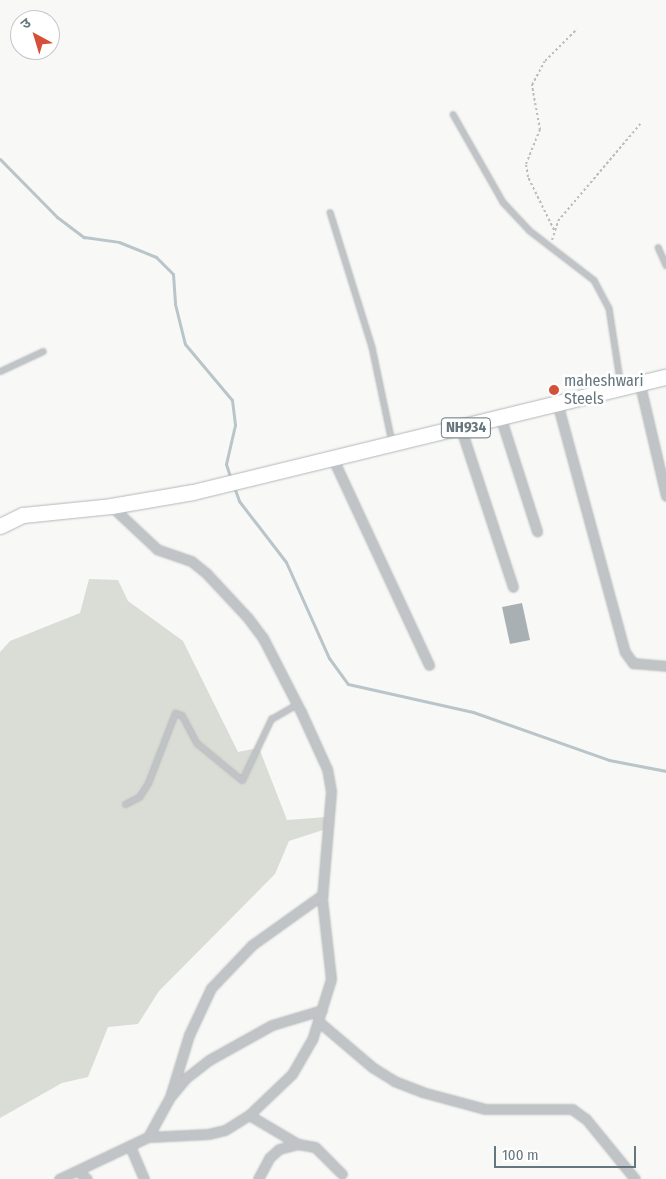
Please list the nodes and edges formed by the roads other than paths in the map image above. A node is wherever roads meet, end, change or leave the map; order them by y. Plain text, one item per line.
1 (453, 114) dead end
2 (330, 212) dead end
3 (658, 247) dead end
4 (666, 265) edge
5 (43, 351) dead end
6 (0, 371) edge
7 (666, 377) edge
8 (640, 385) junction
9 (621, 390) junction
10 (558, 406) junction
11 (501, 420) junction
12 (461, 429) junction
13 (393, 446) junction
14 (333, 459) junction
15 (666, 496) edge
16 (111, 506) junction
17 (0, 526) edge
18 (537, 531) dead end
19 (513, 587) dead end
20 (428, 666) dead end
21 (666, 666) edge
22 (297, 704) junction
23 (125, 804) dead end
24 (322, 895) junction
25 (322, 1010) junction
26 (318, 1021) junction
27 (170, 1097) junction
28 (249, 1115) junction
29 (148, 1137) junction
30 (298, 1144) junction
31 (130, 1146) junction
32 (78, 1171) junction
33 (342, 1174) dead end
34 (59, 1179) edge
35 (88, 1179) edge
36 (144, 1179) edge
37 (258, 1179) edge
38 (635, 1179) edge

1 - 9 lane
2 - 13 lane
3 - 4 lane
5 - 6 lane
7 - 8 highway, NH934
8 - 9 highway, NH934
8 - 15 street
9 - 10 highway, NH934
10 - 11 highway, NH934
10 - 21 street
11 - 12 highway, NH934
11 - 18 street
12 - 13 highway, NH934
12 - 19 street
13 - 14 highway, NH934
14 - 16 highway, NH934
14 - 20 street
16 - 17 highway, NH934
16 - 22 street
22 - 23 lane
22 - 24 street
24 - 25 street
24 - 27 street
25 - 26 street
25 - 27 street
26 - 28 street
26 - 38 street
27 - 29 street
28 - 29 street
28 - 30 street
29 - 31 street
30 - 33 street
30 - 37 street
31 - 32 street
31 - 36 street
32 - 34 street
32 - 35 street

